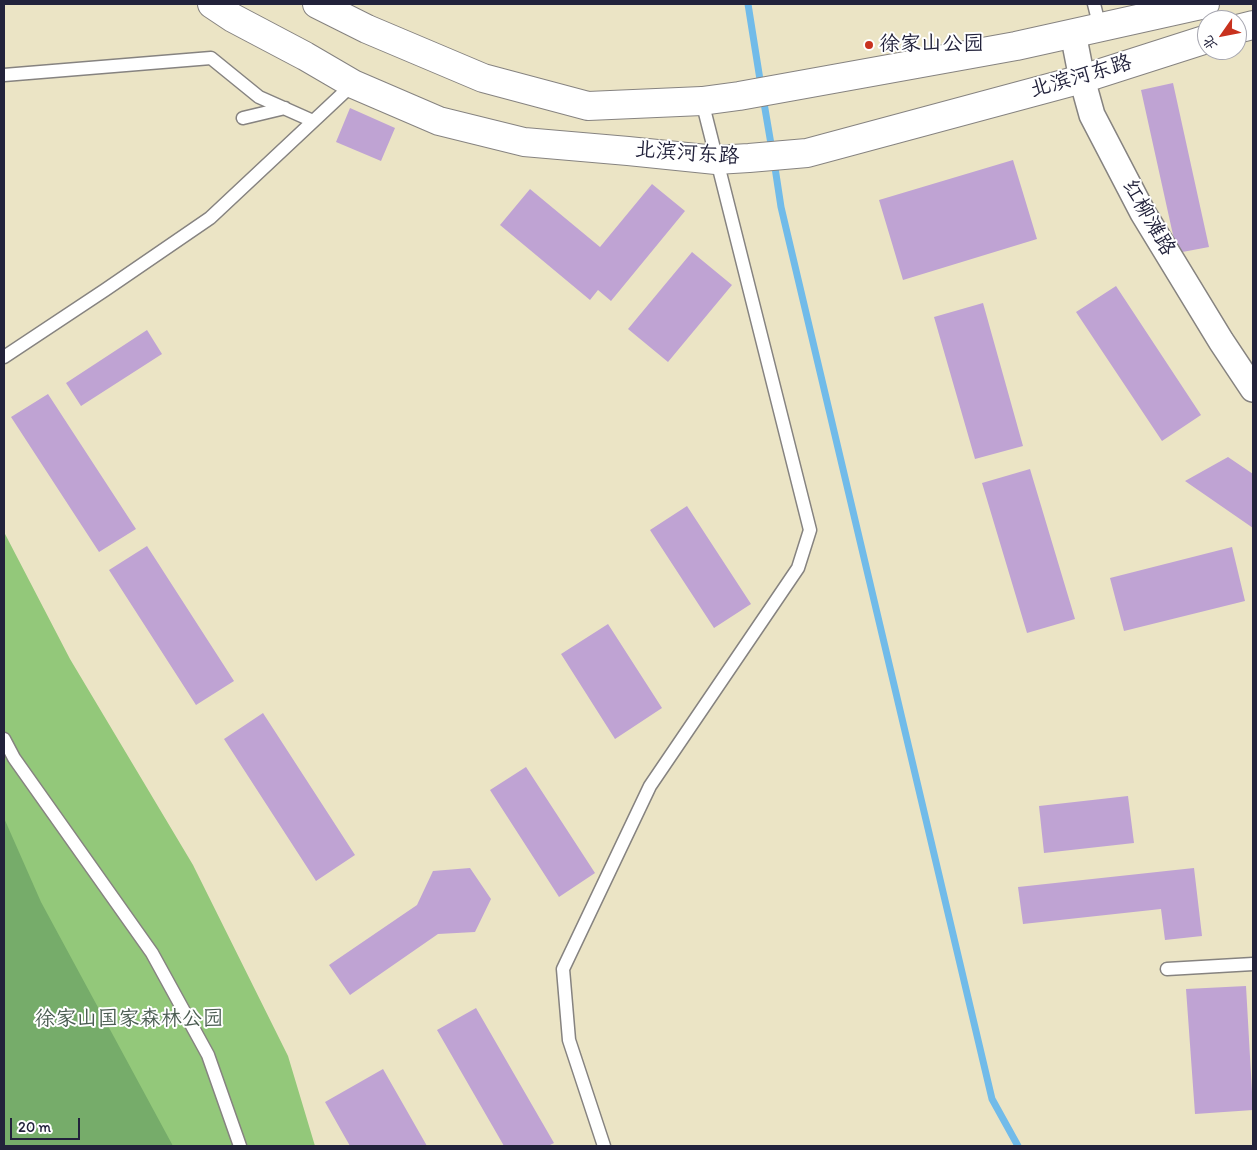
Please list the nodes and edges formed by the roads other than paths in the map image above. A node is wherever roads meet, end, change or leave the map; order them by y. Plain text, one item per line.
1 (212, 4) edge
2 (317, 4) edge
3 (1205, 4) edge
4 (1097, 16) edge
5 (1073, 34) junction
6 (1197, 41) edge
7 (4, 75) edge
8 (1082, 79) junction
9 (353, 84) junction
10 (702, 101) junction
11 (285, 108) junction
12 (244, 118) dead end
13 (313, 121) junction
14 (716, 160) junction
15 (4, 357) edge
16 (1253, 389) edge
17 (4, 739) edge
18 (1253, 964) edge
19 (1167, 969) dead end
20 (240, 1146) edge
21 (604, 1146) edge

1 - 9 main road, 北滨河东路
2 - 10 main road, 北滨河东路
3 - 4 main road, 北滨河东路
4 - 5 main road, 北滨河东路
5 - 8 street, 红柳滩路
5 - 10 main road, 北滨河东路
6 - 8 main road, 北滨河东路
7 - 11 lane
8 - 14 main road, 北滨河东路
8 - 16 street, 红柳滩路
9 - 13 lane
9 - 14 main road, 北滨河东路
10 - 14 lane
11 - 12 lane
11 - 13 lane
13 - 15 lane
14 - 21 lane
17 - 20 lane
18 - 19 lane

